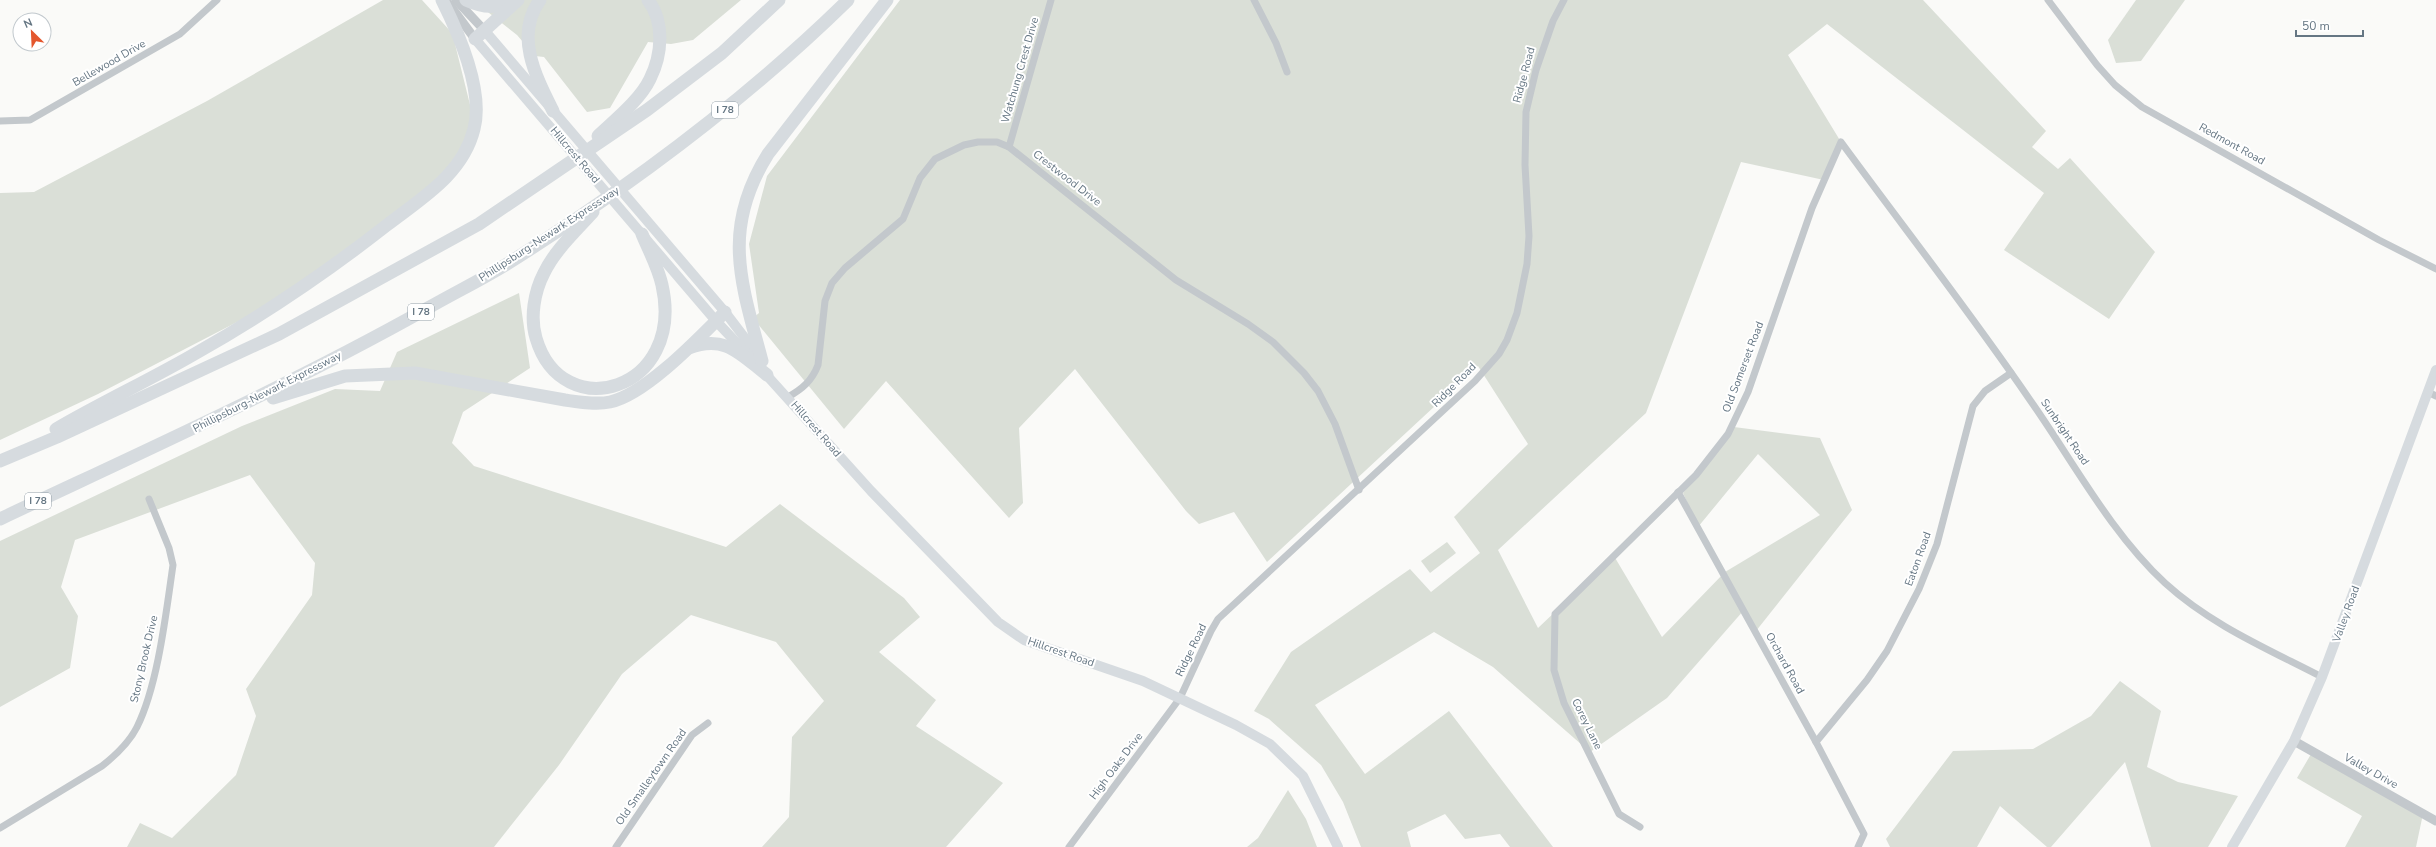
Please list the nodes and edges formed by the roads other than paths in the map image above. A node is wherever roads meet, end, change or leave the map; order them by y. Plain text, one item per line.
1 (217, 0) edge
2 (442, 0) edge
3 (446, 0) edge
4 (456, 0) edge
5 (466, 0) edge
6 (514, 0) edge
7 (518, 0) edge
8 (540, 0) edge
9 (648, 0) edge
10 (780, 0) edge
11 (848, 0) edge
12 (887, 0) edge
13 (1051, 0) edge
14 (1254, 0) edge
15 (1564, 0) edge
16 (2048, 0) edge
17 (480, 35) junction
18 (1286, 72) dead end
19 (553, 111) junction
20 (0, 121) edge
21 (1841, 142) joint
22 (1009, 146) junction
23 (564, 168) junction
24 (604, 199) junction
25 (642, 234) junction
26 (2436, 269) edge
27 (720, 317) junction
28 (686, 350) junction
29 (762, 361) junction
30 (2436, 370) edge
31 (2011, 373) junction
32 (767, 375) junction
33 (2432, 394) edge
34 (788, 397) junction
35 (232, 411) junction
36 (2, 460) edge
37 (1359, 490) junction
38 (1678, 492) junction
39 (149, 499) dead end
40 (0, 519) edge
41 (1555, 614) joint
42 (2322, 677) junction
43 (1180, 698) junction
44 (708, 723) dead end
45 (1816, 742) junction
46 (2294, 742) junction
47 (2436, 821) edge
48 (0, 828) edge
49 (1640, 828) dead end
50 (616, 847) edge
51 (1069, 847) edge
52 (1338, 847) edge
53 (1858, 847) edge
54 (2232, 847) edge

1 - 20 street, Bellewood Drive
2 - 36 highway
3 - 17 street, Hillcrest Road
4 - 17 street, Hillcrest Road
5 - 6 highway
7 - 17 highway
8 - 19 highway
9 - 23 highway
10 - 23 highway
11 - 24 highway, Phillipsburg-Newark Expressway / I 78
12 - 29 highway
13 - 22 street, Watchung Crest Drive
14 - 18 street
15 - 37 street, Ridge Road
16 - 26 street, Redmont Road
17 - 19 main road, Hillcrest Road
17 - 25 main road, Hillcrest Road
19 - 27 main road, Hillcrest Road
21 - 31 street, Sunbright Road
21 - 38 street, Old Somerset Road
22 - 34 street, Crestwood Drive
22 - 37 street, Crestwood Drive
23 - 36 highway
24 - 25 highway
24 - 35 highway, Phillipsburg-Newark Expressway / I 78
25 - 27 main road, Hillcrest Road
27 - 28 highway
27 - 29 main road, Hillcrest Road
27 - 32 main road, Hillcrest Road
28 - 32 highway
28 - 35 highway
29 - 34 main road, Hillcrest Road
30 - 33 main road, Valley Road
31 - 42 street, Sunbright Road
31 - 45 street, Eaton Road
32 - 34 main road, Hillcrest Road
33 - 42 main road, Valley Road
34 - 43 main road, Hillcrest Road
35 - 40 highway, Phillipsburg-Newark Expressway / I 78
37 - 43 street, Ridge Road
38 - 41 street, Old Somerset Road
38 - 45 street, Orchard Road
39 - 48 street, Stony Brook Drive
41 - 49 street, Corey Lane
42 - 46 main road, Valley Road
43 - 51 street, High Oaks Drive
43 - 52 main road, Hillcrest Road
44 - 50 street, Old Smalleytown Road
45 - 53 street, Orchard Road
46 - 47 street, Valley Drive
46 - 54 main road, Valley Road

